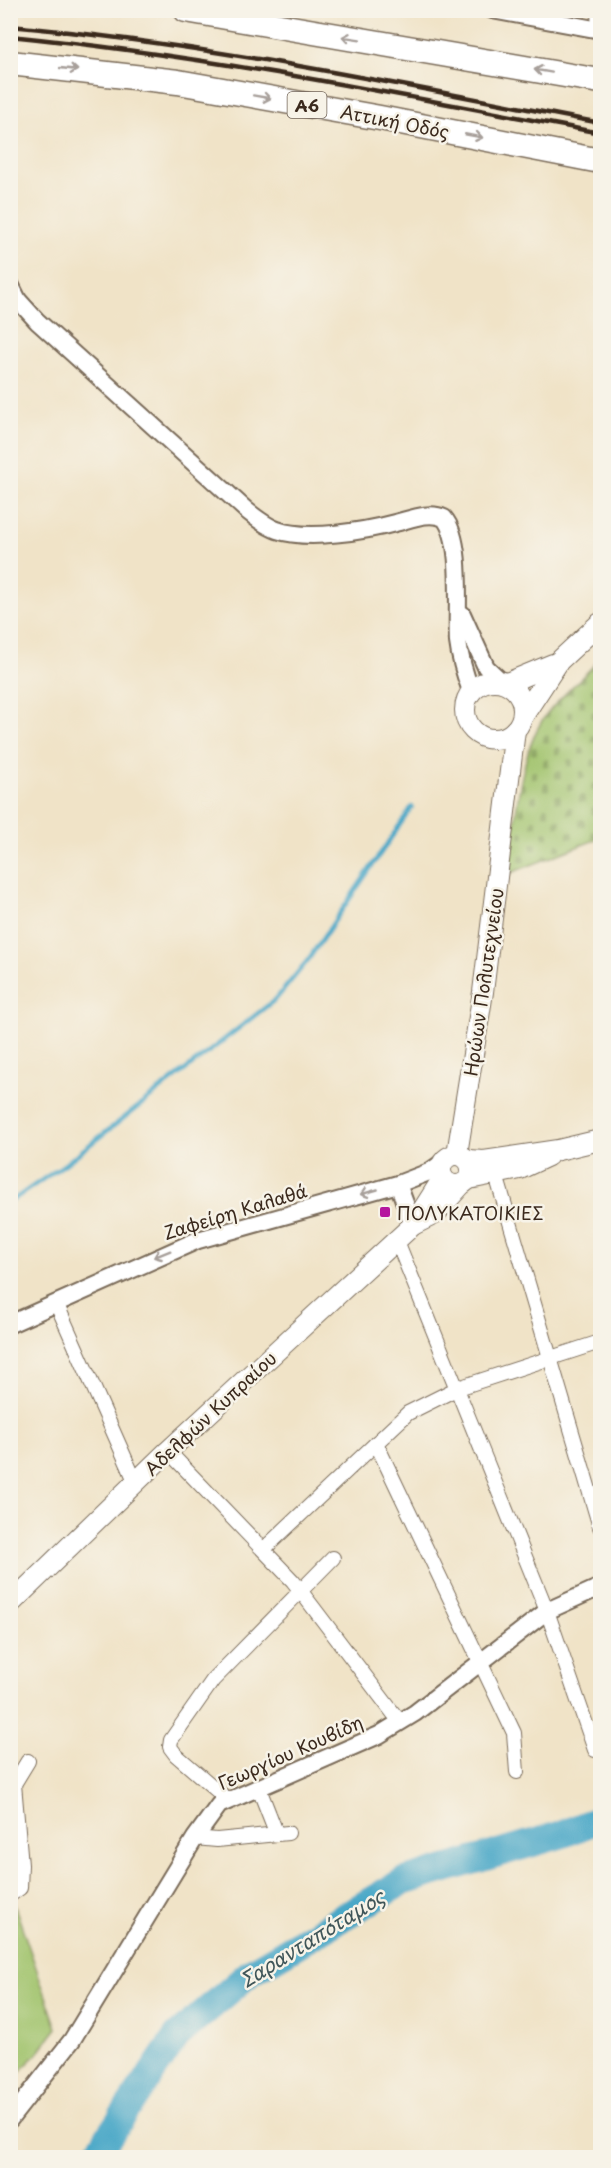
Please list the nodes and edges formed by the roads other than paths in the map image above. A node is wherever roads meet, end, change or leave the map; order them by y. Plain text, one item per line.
1 (186, 10) edge
2 (492, 10) edge
3 (598, 10) edge
4 (600, 30) edge
5 (10, 63) edge
6 (600, 81) edge
7 (600, 161) edge
8 (10, 284) edge
9 (458, 605) junction
10 (600, 623) edge
11 (559, 662) junction
12 (504, 682) junction
13 (471, 691) junction
14 (519, 723) junction
15 (486, 739) junction
16 (506, 808) junction
17 (600, 1140) edge
18 (558, 1150) junction
19 (457, 1170) junction
20 (496, 1175) junction
21 (398, 1184) junction
22 (413, 1225) junction
23 (397, 1241) junction
24 (57, 1305) junction
25 (10, 1324) edge
26 (600, 1342) edge
27 (548, 1359) junction
28 (458, 1388) junction
29 (376, 1443) junction
30 (168, 1451) junction
31 (136, 1483) junction
32 (600, 1527) edge
33 (264, 1550) junction
34 (333, 1558) dead end
35 (600, 1587) edge
36 (301, 1592) junction
37 (10, 1604) edge
38 (547, 1611) junction
39 (481, 1660) junction
40 (400, 1722) junction
41 (595, 1750) dead end
42 (28, 1761) dead end
43 (517, 1772) dead end
44 (258, 1786) junction
45 (228, 1800) junction
46 (195, 1838) junction
47 (10, 1895) edge
48 (10, 2119) edge

6 -> 1 highway
2 - 4 street
3 - 4 street
5 -> 7 highway, Αττική Οδός / Α6
8 - 9 street
9 - 12 street
9 - 13 street
10 - 11 main road, Ηρώων Πολυτεχνείου
11 - 12 main road, Ηρώων Πολυτεχνείου
11 - 14 main road, Ηρώων Πολυτεχνείου
12 - 13 main road
12 - 14 main road
13 - 15 main road
14 - 15 main road
14 - 16 main road, Ηρώων Πολυτεχνείου
15 - 16 main road, Ηρώων Πολυτεχνείου
16 - 19 main road, Ηρώων Πολυτεχνείου
17 - 18 main road
18 - 19 main road
18 - 20 main road
19 - 20 main road
19 - 21 street, Ζαφείρη Καλαθά
19 - 22 main road, Αδελφών Κυπραίου
20 - 27 street
21 - 22 street
21 -> 24 street, Ζαφείρη Καλαθά
22 - 23 main road, Αδελφών Κυπραίου
23 - 28 street
23 - 30 main road, Αδελφών Κυπραίου
24 - 25 street, Ζαφείρη Καλαθά
24 - 31 street
26 - 27 street
27 - 28 street
27 - 32 street
28 - 29 street
28 - 38 street
29 - 33 street
29 - 39 street
30 - 31 main road, Αδελφών Κυπραίου
30 - 33 street
31 - 37 main road, Αδελφών Κυπραίου
33 - 36 street
34 - 36 street
35 - 38 street, Γεωργίου Κουβίδη
36 - 40 street
36 - 45 street
38 - 39 street, Γεωργίου Κουβίδη
38 - 41 street
39 - 40 street, Γεωργίου Κουβίδη
39 - 43 street
40 - 44 street, Γεωργίου Κουβίδη
42 - 47 street
44 - 45 street, Γεωργίου Κουβίδη
44 - 46 street
45 - 46 street, Γεωργίου Κουβίδη
46 - 48 street, Γεωργίου Κουβίδη

